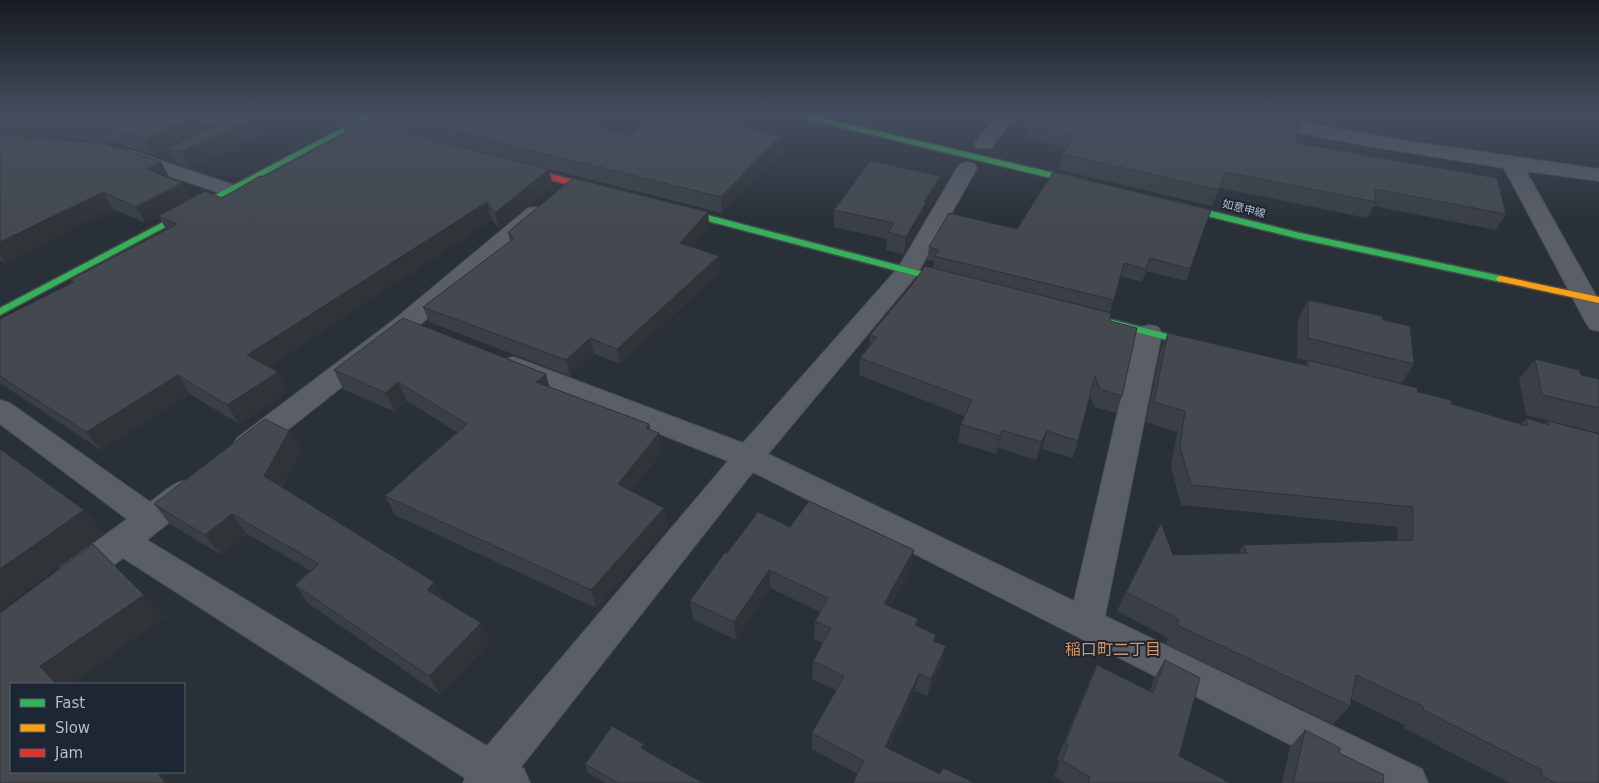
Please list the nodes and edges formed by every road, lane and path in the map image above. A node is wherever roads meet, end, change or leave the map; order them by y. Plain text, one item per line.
1 (115, 151) edge
2 (304, 151) edge
3 (950, 151) edge
4 (1433, 151) edge
5 (180, 152) edge
6 (1511, 163) junction
7 (154, 165) junction
8 (504, 165) edge
9 (967, 168) dead end
10 (1599, 175) edge
11 (572, 183) junction
12 (1102, 187) edge
13 (230, 190) junction
14 (620, 195) edge
15 (1158, 201) edge
16 (658, 205) edge
17 (908, 271) junction
18 (965, 286) edge
19 (1592, 299) edge
20 (0, 312) edge
21 (1091, 318) edge
22 (1599, 323) edge
23 (1149, 333) junction
24 (1216, 350) edge
25 (488, 356) edge
26 (0, 410) edge
27 (748, 457) junction
28 (152, 519) junction
29 (122, 541) junction
30 (54, 592) edge
31 (1086, 624) junction
32 (495, 779) edge
33 (1408, 783) edge

1 - 7 street
2 - 13 street
3 - 12 street
4 - 6 street
5 - 7 street
6 - 10 street
6 - 19 street
7 - 13 street
8 - 11 street
9 - 17 street
11 - 14 street
11 - 28 street
13 - 20 street
15 - 19 street, 如意申線
16 - 17 street
17 - 18 street
17 - 27 street
19 - 22 street
21 - 23 street
23 - 24 street
23 - 31 street
25 - 27 street
26 - 28 street
27 - 31 street
27 - 32 street
28 - 29 street
29 - 30 street
29 - 32 street
31 - 33 street

